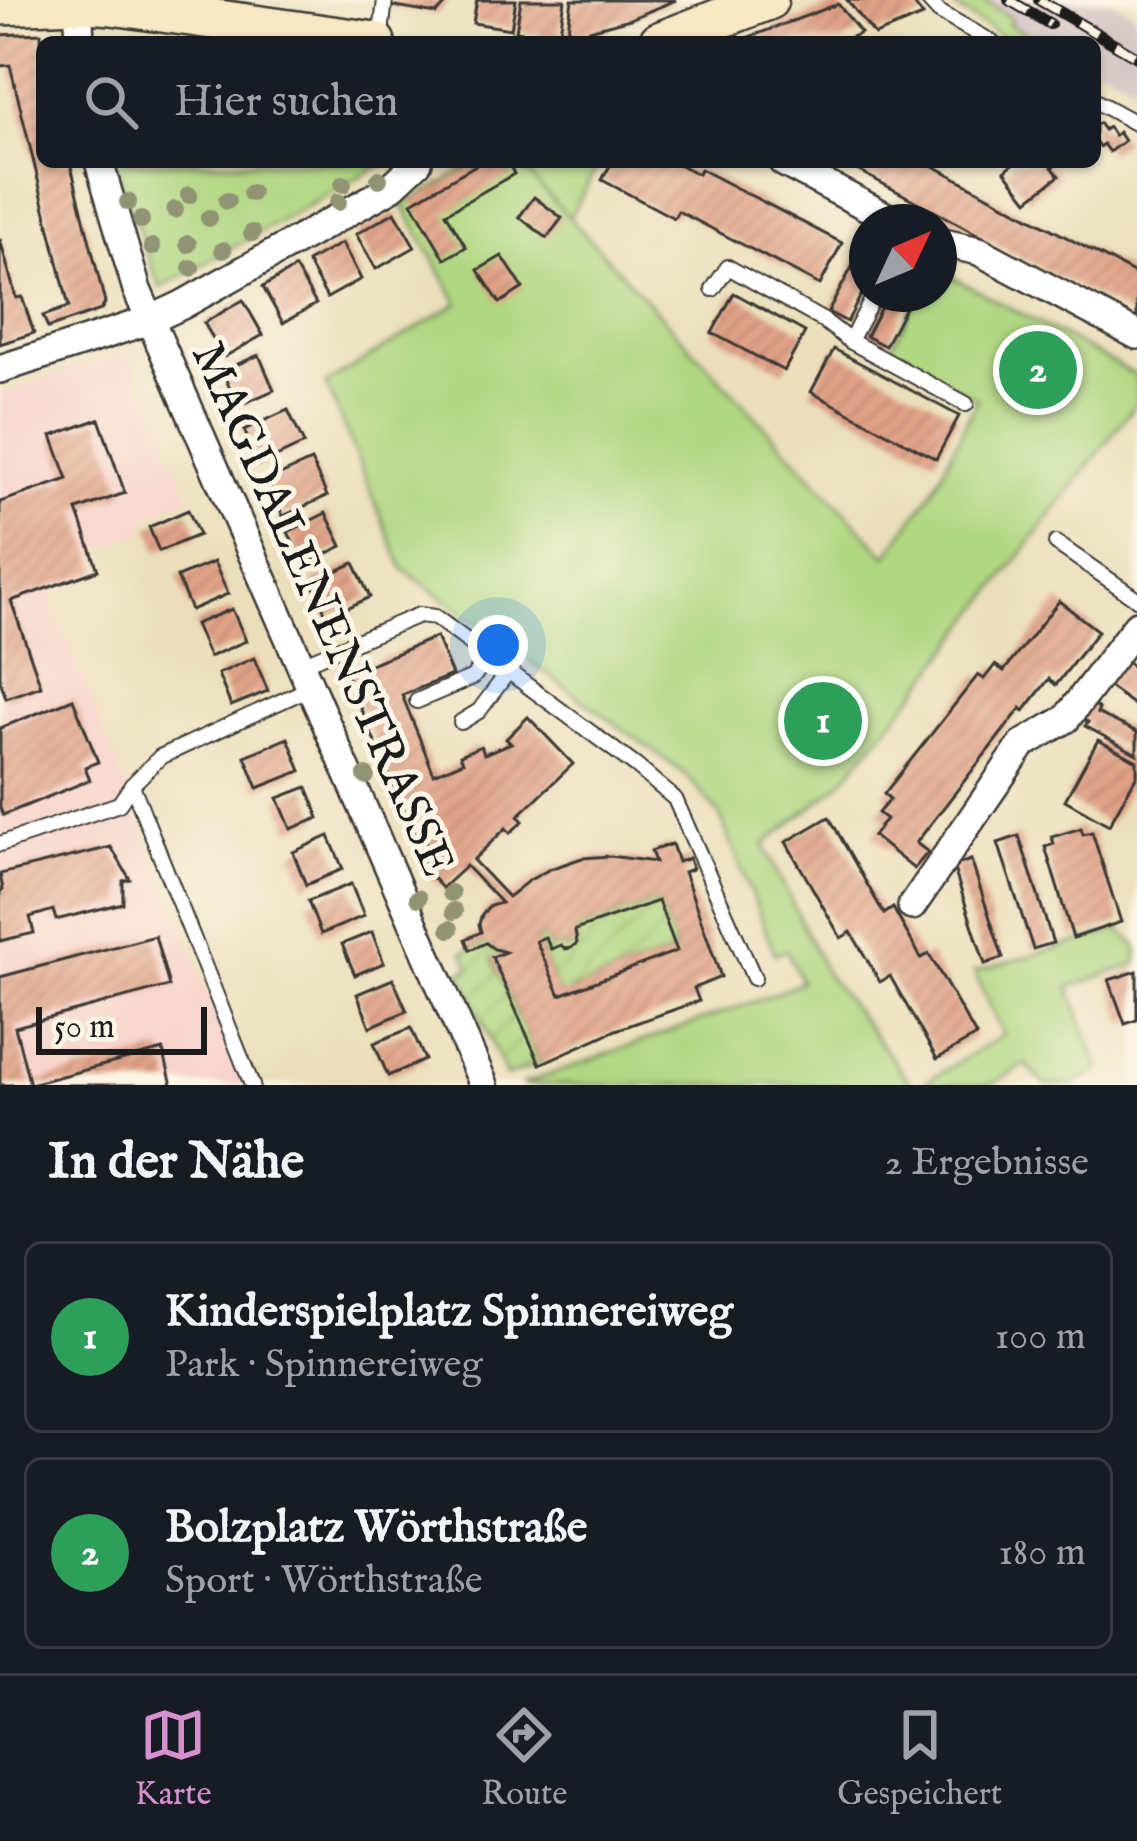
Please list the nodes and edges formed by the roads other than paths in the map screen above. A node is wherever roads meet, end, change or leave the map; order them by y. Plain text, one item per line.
1 (385, 0) edge
2 (768, 0) edge
3 (928, 0) edge
4 (78, 1) edge
5 (0, 5) edge
6 (224, 10) edge
7 (80, 36) edge
8 (348, 36) edge
9 (378, 36) edge
10 (675, 36) edge
11 (981, 36) edge
12 (1101, 104) edge
13 (1137, 124) edge
14 (101, 168) edge
15 (411, 168) edge
16 (794, 168) edge
17 (862, 204) edge
18 (957, 246) edge
19 (713, 289) dead end
20 (865, 312) edge
21 (150, 320) junction
22 (1137, 335) edge
23 (850, 341) junction
24 (0, 369) edge
25 (965, 404) dead end
26 (1056, 543) dead end
27 (1137, 599) edge
28 (1137, 625) edge
29 (488, 657) junction
30 (508, 671) junction
31 (307, 675) junction
32 (417, 701) dead end
33 (461, 722) dead end
34 (132, 785) junction
35 (0, 844) edge
36 (912, 906) dead end
37 (754, 977) dead end
38 (252, 1085) edge
39 (484, 1085) edge

1 - 9 lane
2 - 10 street
3 - 11 lane
4 - 5 street
4 - 6 street
4 - 7 street
6 - 8 street
12 - 13 lane
14 - 21 street, MAGDALENENSTRASSE
15 - 21 street
16 - 17 street
18 - 22 street
19 - 23 lane
20 - 23 lane
21 - 24 street
21 - 31 street, MAGDALENENSTRASSE
23 - 25 lane
26 - 27 lane
28 - 36 street
29 - 30 lane
29 - 31 lane
29 - 32 lane
30 - 33 lane
30 - 37 lane
31 - 34 lane
31 - 39 street, MAGDALENENSTRASSE
34 - 35 lane
34 - 38 lane

